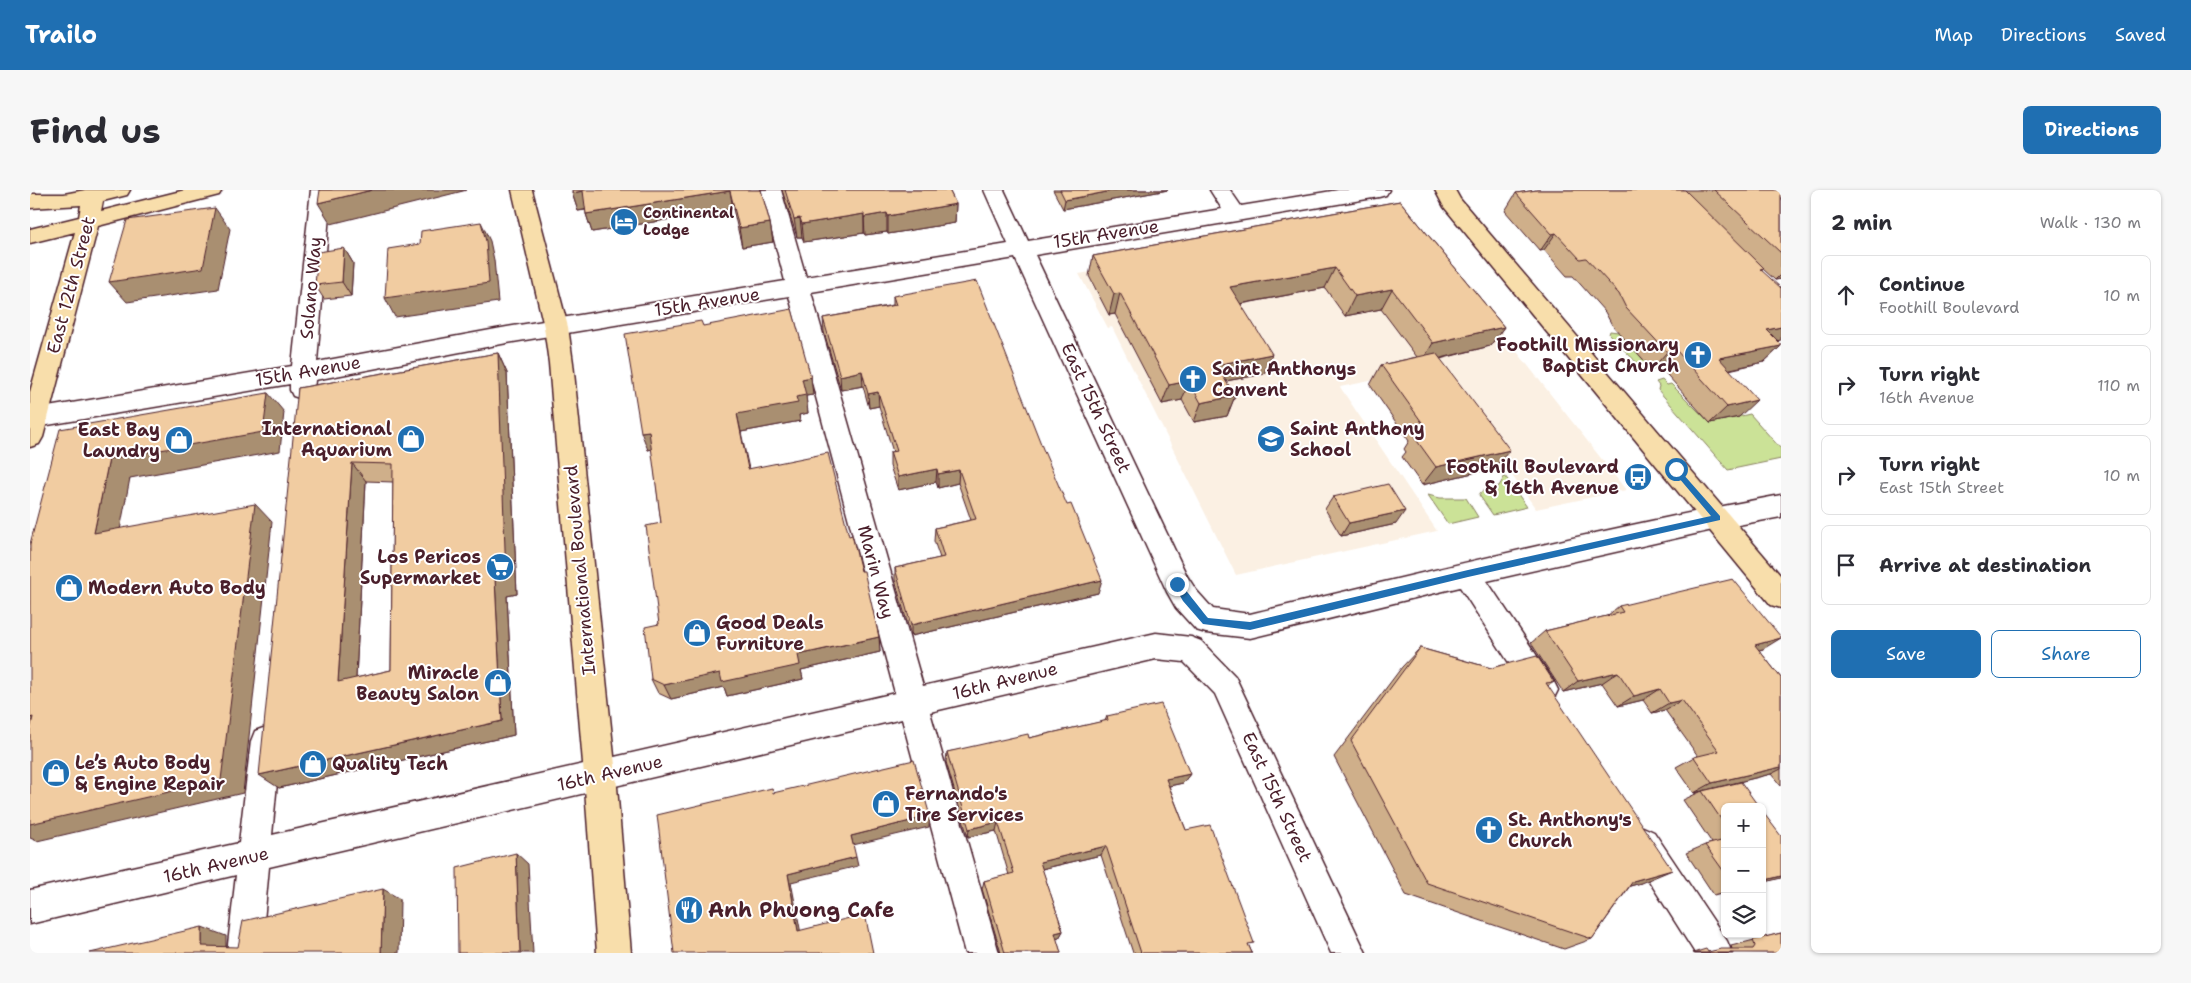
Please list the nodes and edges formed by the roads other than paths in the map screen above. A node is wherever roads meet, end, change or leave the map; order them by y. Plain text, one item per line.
1 (120, 190) edge
2 (212, 190) edge
3 (320, 190) edge
4 (522, 190) edge
5 (771, 190) edge
6 (994, 190) edge
7 (1220, 190) edge
8 (1379, 190) edge
9 (1445, 190) edge
10 (94, 193) edge
11 (30, 202) edge
12 (1235, 214) junction
13 (88, 222) junction
14 (30, 236) edge
15 (1020, 248) junction
16 (797, 287) junction
17 (556, 327) junction
18 (303, 373) junction
19 (299, 419) edge
20 (33, 428) edge
21 (1781, 506) edge
22 (1717, 518) junction
23 (1468, 574) junction
24 (1781, 596) edge
25 (1191, 650) joint
26 (912, 704) junction
27 (1557, 711) edge
28 (268, 721) edge
29 (600, 775) junction
30 (1628, 819) edge
31 (254, 857) junction
32 (30, 907) edge
33 (244, 953) edge
34 (614, 953) edge
35 (982, 953) edge
36 (1349, 953) edge
37 (1715, 953) edge

1 - 10 main road
2 - 13 main road
3 - 18 street, Solano Way
4 - 17 main road, International Boulevard
5 - 16 street, Marin Way
6 - 15 street, East 15th Street
7 - 12 street
8 - 12 street, 15th Avenue
9 - 22 main road
10 - 11 main road
10 - 13 main road, East 12th Street
12 - 15 street, 15th Avenue
13 - 14 main road
13 - 20 main road, East 12th Street
15 - 16 street, 15th Avenue
15 - 23 street, East 15th Street
16 - 17 street, 15th Avenue
16 - 26 street, Marin Way
17 - 18 street, 15th Avenue
17 - 29 main road, International Boulevard
18 - 19 street, Solano Way
18 - 20 street, 15th Avenue
21 - 22 street
22 - 23 street
22 - 24 main road
23 - 27 street
25 - 26 street, 16th Avenue
25 - 36 street, East 15th Street
26 - 29 street, 16th Avenue
26 - 35 street, Marin Way
28 - 31 street
29 - 31 street, 16th Avenue
29 - 34 main road, International Boulevard
30 - 37 street
31 - 32 street, 16th Avenue
31 - 33 street

